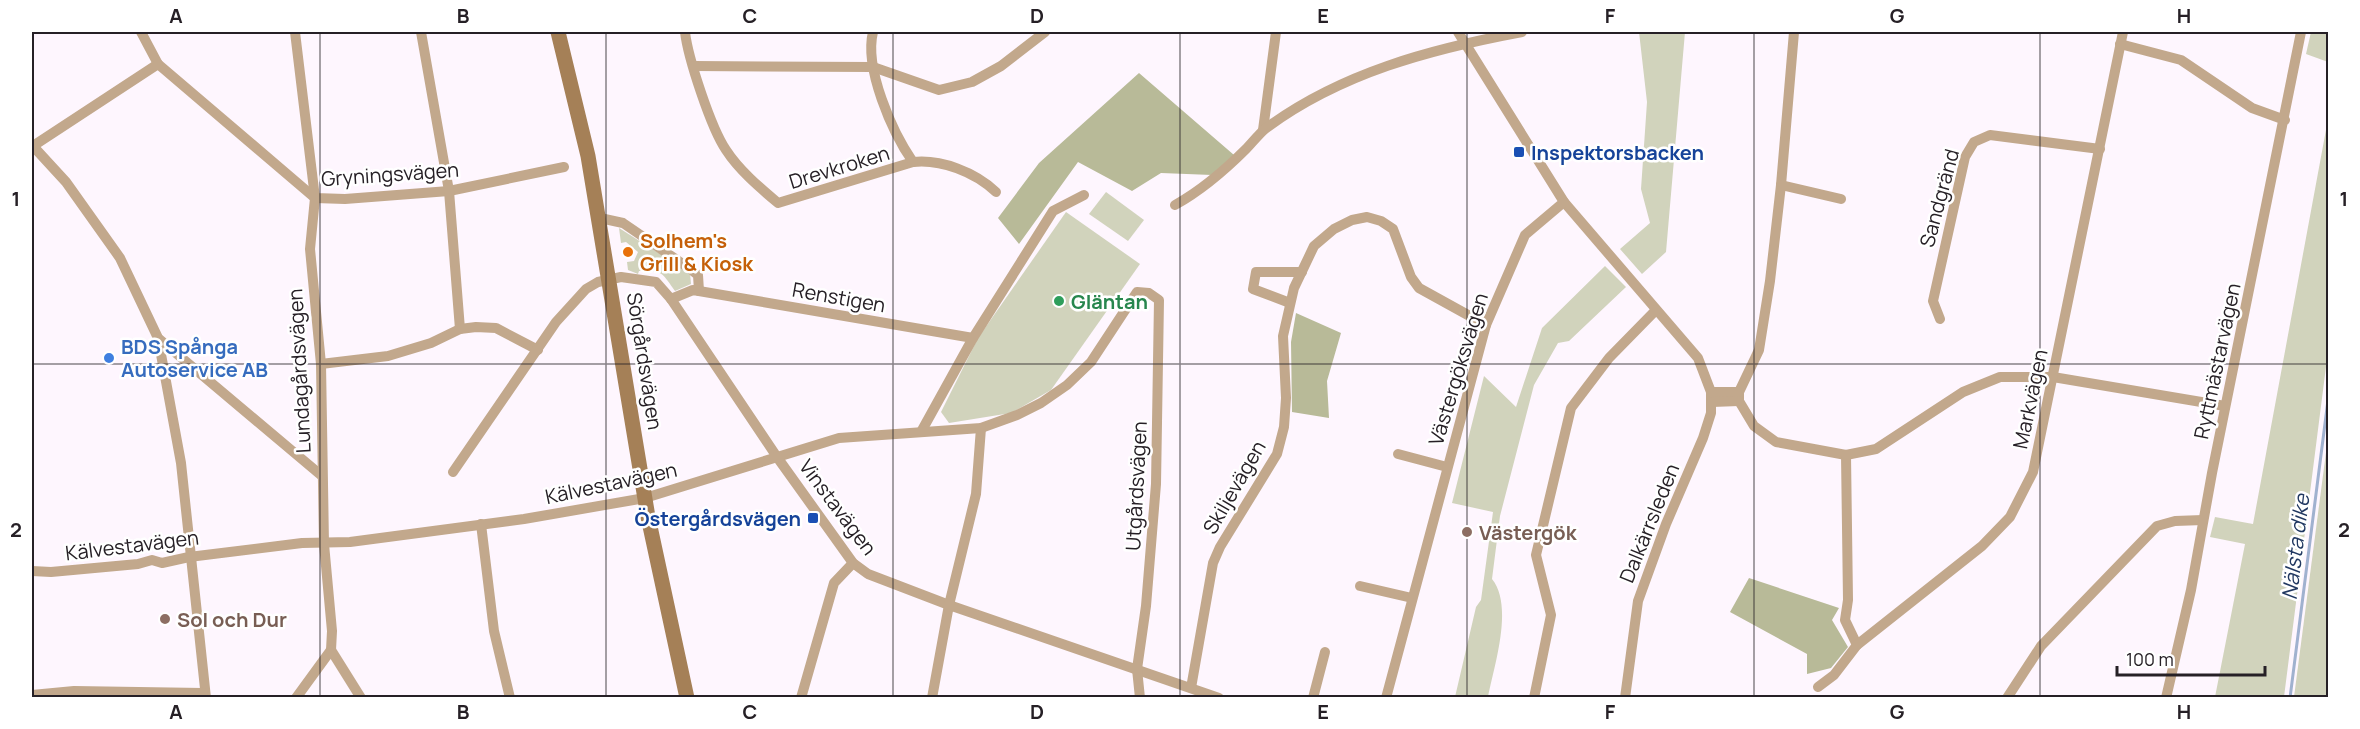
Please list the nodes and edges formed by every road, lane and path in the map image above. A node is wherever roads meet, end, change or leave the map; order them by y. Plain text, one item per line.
1 (141, 32) edge
2 (295, 32) edge
3 (421, 32) edge
4 (558, 32) edge
5 (684, 32) edge
6 (873, 32) edge
7 (1045, 32) edge
8 (1276, 32) edge
9 (1458, 32) edge
10 (1522, 32) edge
11 (1794, 32) edge
12 (2122, 32) edge
13 (2301, 32) edge
14 (1465, 44) junction
15 (2120, 44) junction
16 (158, 64) junction
17 (694, 66) junction
18 (873, 67) junction
19 (2285, 120) junction
20 (1263, 130) junction
21 (32, 146) edge
22 (2100, 149) junction
23 (913, 162) junction
24 (564, 167) dead end
25 (1781, 185) junction
26 (449, 191) junction
27 (996, 192) dead end
28 (1084, 195) dead end
29 (315, 198) junction
30 (1841, 199) dead end
31 (1564, 202) junction
32 (1175, 206) dead end
33 (600, 218) junction
34 (1302, 272) junction
35 (610, 278) junction
36 (699, 291) junction
37 (1137, 292) joint
38 (671, 298) junction
39 (1290, 303) junction
40 (1656, 310) junction
41 (1940, 319) dead end
42 (1486, 326) junction
43 (460, 329) junction
44 (158, 338) junction
45 (973, 338) junction
46 (538, 350) junction
47 (321, 364) junction
48 (2053, 378) junction
49 (1739, 396) junction
50 (1712, 397) junction
51 (2225, 406) junction
52 (981, 428) junction
53 (921, 432) junction
54 (1398, 454) dead end
55 (1846, 455) junction
56 (777, 457) junction
57 (1447, 467) junction
58 (453, 472) dead end
59 (322, 476) junction
60 (645, 498) junction
61 (2203, 520) junction
62 (481, 524) junction
63 (324, 544) junction
64 (189, 557) junction
65 (853, 563) junction
66 (32, 571) edge
67 (1360, 586) dead end
68 (1412, 597) junction
69 (949, 605) junction
70 (1857, 645) junction
71 (331, 650) junction
72 (1325, 652) dead end
73 (1137, 669) junction
74 (1818, 687) dead end
75 (1191, 688) junction
76 (32, 695) edge
77 (205, 695) edge
78 (296, 698) edge
79 (361, 698) edge
80 (510, 698) edge
81 (687, 698) edge
82 (801, 698) edge
83 (932, 698) edge
84 (1140, 698) edge
85 (1219, 698) edge
86 (1313, 698) edge
87 (1386, 698) edge
88 (1534, 698) edge
89 (1624, 698) edge
90 (2007, 698) edge
91 (2166, 698) edge

1 - 16 street, Gryningsvägen
2 - 29 street, Lundagårdsvägen
3 - 26 street
4 - 33 street, Sörgårdsvägen
5 - 17 street, Drevkroken
6 - 18 street
7 - 18 street
8 - 20 street
9 - 14 street
10 - 14 street
11 - 25 street
12 - 15 street, Markvägen
13 - 19 street, Ryttmästarvägen
14 - 20 street
14 - 31 street
15 - 19 street
15 - 22 street, Markvägen
16 - 21 street
16 - 29 street, Gryningsvägen
17 - 18 street
17 - 23 street, Drevkroken
18 - 23 street
19 - 51 street, Ryttmästarvägen
20 - 32 street
21 - 44 street
22 - 41 street, Sandgränd
22 - 48 street, Markvägen
23 - 27 street, Drevkroken
24 - 26 street, Gryningsvägen
25 - 30 street
25 - 49 street
26 - 29 street, Gryningsvägen
26 - 43 street
28 - 45 street
29 - 47 street, Lundagårdsvägen
31 - 40 street
31 - 42 street, Västergöksvägen
33 - 35 street, Sörgårdsvägen
33 - 36 street
34 - 39 street, Skiljevägen
34 - 39 street
34 - 42 street, Skiljevägen
35 - 38 street, Vinstavägen
35 - 46 street
35 - 60 street, Sörgårdsvägen
36 - 38 street, Renstigen
36 - 45 street, Renstigen
37 - 52 street, Kälvestavägen
37 - 73 street, Utgårdsvägen
38 - 56 street, Vinstavägen
39 - 75 street, Skiljevägen
40 - 50 street
40 - 88 street
42 - 57 street, Västergöksvägen
43 - 46 street
43 - 47 street
44 - 59 street
44 - 64 street
45 - 53 street
46 - 58 street
47 - 59 street, Lundagårdsvägen
48 - 51 street
48 - 55 street
48 - 70 street, Markvägen
49 - 50 street
49 - 55 street
50 - 89 street, Dalkärrsleden
51 - 61 street, Ryttmästarvägen
52 - 53 street, Kälvestavägen
52 - 69 street
53 - 56 street, Kälvestavägen
54 - 57 street, Västergöksvägen
55 - 70 street
56 - 60 street, Kälvestavägen
56 - 65 street, Vinstavägen
57 - 68 street, Västergöksvägen
59 - 63 street, Lundagårdsvägen
60 - 62 street, Kälvestavägen
60 - 81 street, Sörgårdsvägen
61 - 90 street
61 - 91 street, Ryttmästarvägen
62 - 63 street, Kälvestavägen
62 - 80 street
63 - 64 street, Kälvestavägen
63 - 71 street, Lundagårdsvägen
64 - 66 street, Kälvestavägen
64 - 77 street
65 - 69 street, Vinstavägen
65 - 82 street
67 - 68 street
68 - 87 street, Västergöksvägen
69 - 73 street, Vinstavägen
69 - 83 street
70 - 74 street, Markvägen
71 - 78 street
71 - 79 street
72 - 86 street
73 - 75 street, Vinstavägen
73 - 84 street, Utgårdsvägen
75 - 85 street, Vinstavägen
76 - 77 street

